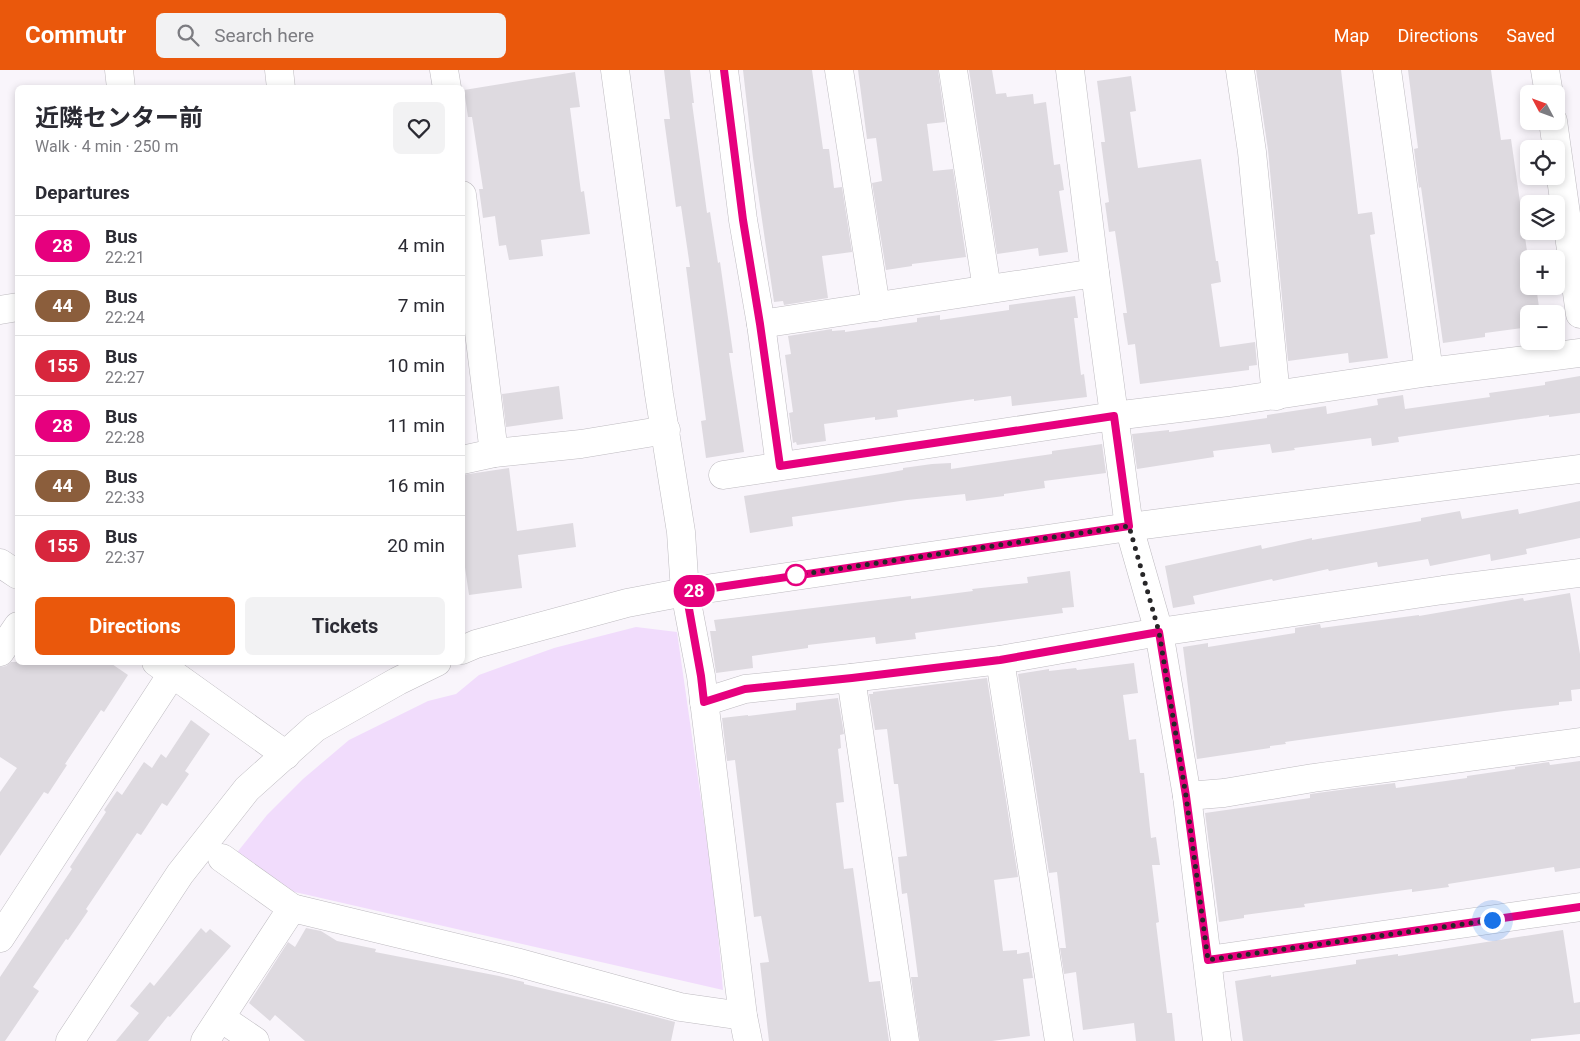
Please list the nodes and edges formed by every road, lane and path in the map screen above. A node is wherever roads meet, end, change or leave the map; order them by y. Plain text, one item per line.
1 (119, 70) edge
2 (279, 70) edge
3 (444, 70) edge
4 (614, 70) edge
5 (724, 70) edge
6 (839, 70) edge
7 (953, 70) edge
8 (1070, 70) edge
9 (1240, 70) edge
10 (1388, 70) edge
11 (1546, 70) edge
12 (121, 85) edge
13 (281, 85) edge
14 (446, 85) edge
15 (1548, 85) edge
16 (1554, 130) edge
17 (465, 219) edge
18 (1094, 273) junction
19 (988, 289) junction
20 (876, 306) junction
21 (15, 308) edge
22 (0, 310) edge
23 (1580, 314) edge
24 (760, 324) junction
25 (1580, 353) edge
26 (1428, 372) junction
27 (1276, 396) junction
28 (1114, 416) junction
29 (666, 430) junction
30 (494, 453) junction
31 (465, 459) edge
32 (780, 466) junction
33 (1580, 469) edge
34 (723, 475) dead end
35 (1129, 526) junction
36 (0, 563) edge
37 (15, 573) edge
38 (1580, 573) edge
39 (686, 592) junction
40 (15, 630) edge
41 (1159, 632) junction
42 (465, 649) edge
43 (0, 652) edge
44 (1000, 660) junction
45 (431, 665) edge
46 (164, 668) edge
47 (852, 678) junction
48 (704, 702) junction
49 (1580, 742) edge
50 (286, 755) junction
51 (1186, 796) junction
52 (222, 858) dead end
53 (1580, 907) edge
54 (292, 908) junction
55 (0, 938) edge
56 (1208, 960) junction
57 (221, 1018) junction
58 (745, 1029) edge
59 (70, 1041) edge
60 (205, 1041) edge
61 (255, 1041) edge
62 (905, 1041) edge
63 (1059, 1041) edge
64 (1217, 1041) edge

1 - 12 street
2 - 13 street
3 - 14 street
4 - 29 street
5 - 24 street
6 - 20 street
7 - 19 street
8 - 18 street
9 - 27 street
10 - 26 street
11 - 15 street
16 - 23 street
17 - 30 street
18 - 19 street
18 - 28 street
19 - 20 street
20 - 24 street
21 - 22 street
24 - 32 street
25 - 26 street
26 - 27 street
27 - 28 street
28 - 32 street
28 - 35 street
29 - 30 street
29 - 39 street
30 - 31 street
32 - 34 street
33 - 35 street
35 - 39 street
35 - 41 street
36 - 37 street
38 - 41 street
39 - 42 street
39 - 48 street
40 - 43 street
41 - 44 street
41 - 51 street
44 - 47 street
44 - 63 street
45 - 50 street
46 - 50 street
46 - 55 street
47 - 48 street
47 - 62 street
48 - 58 street
49 - 51 street
50 - 59 street
51 - 56 street
52 - 54 street
53 - 56 street
54 - 57 street
54 - 58 street
56 - 64 street
57 - 60 street
57 - 61 street

